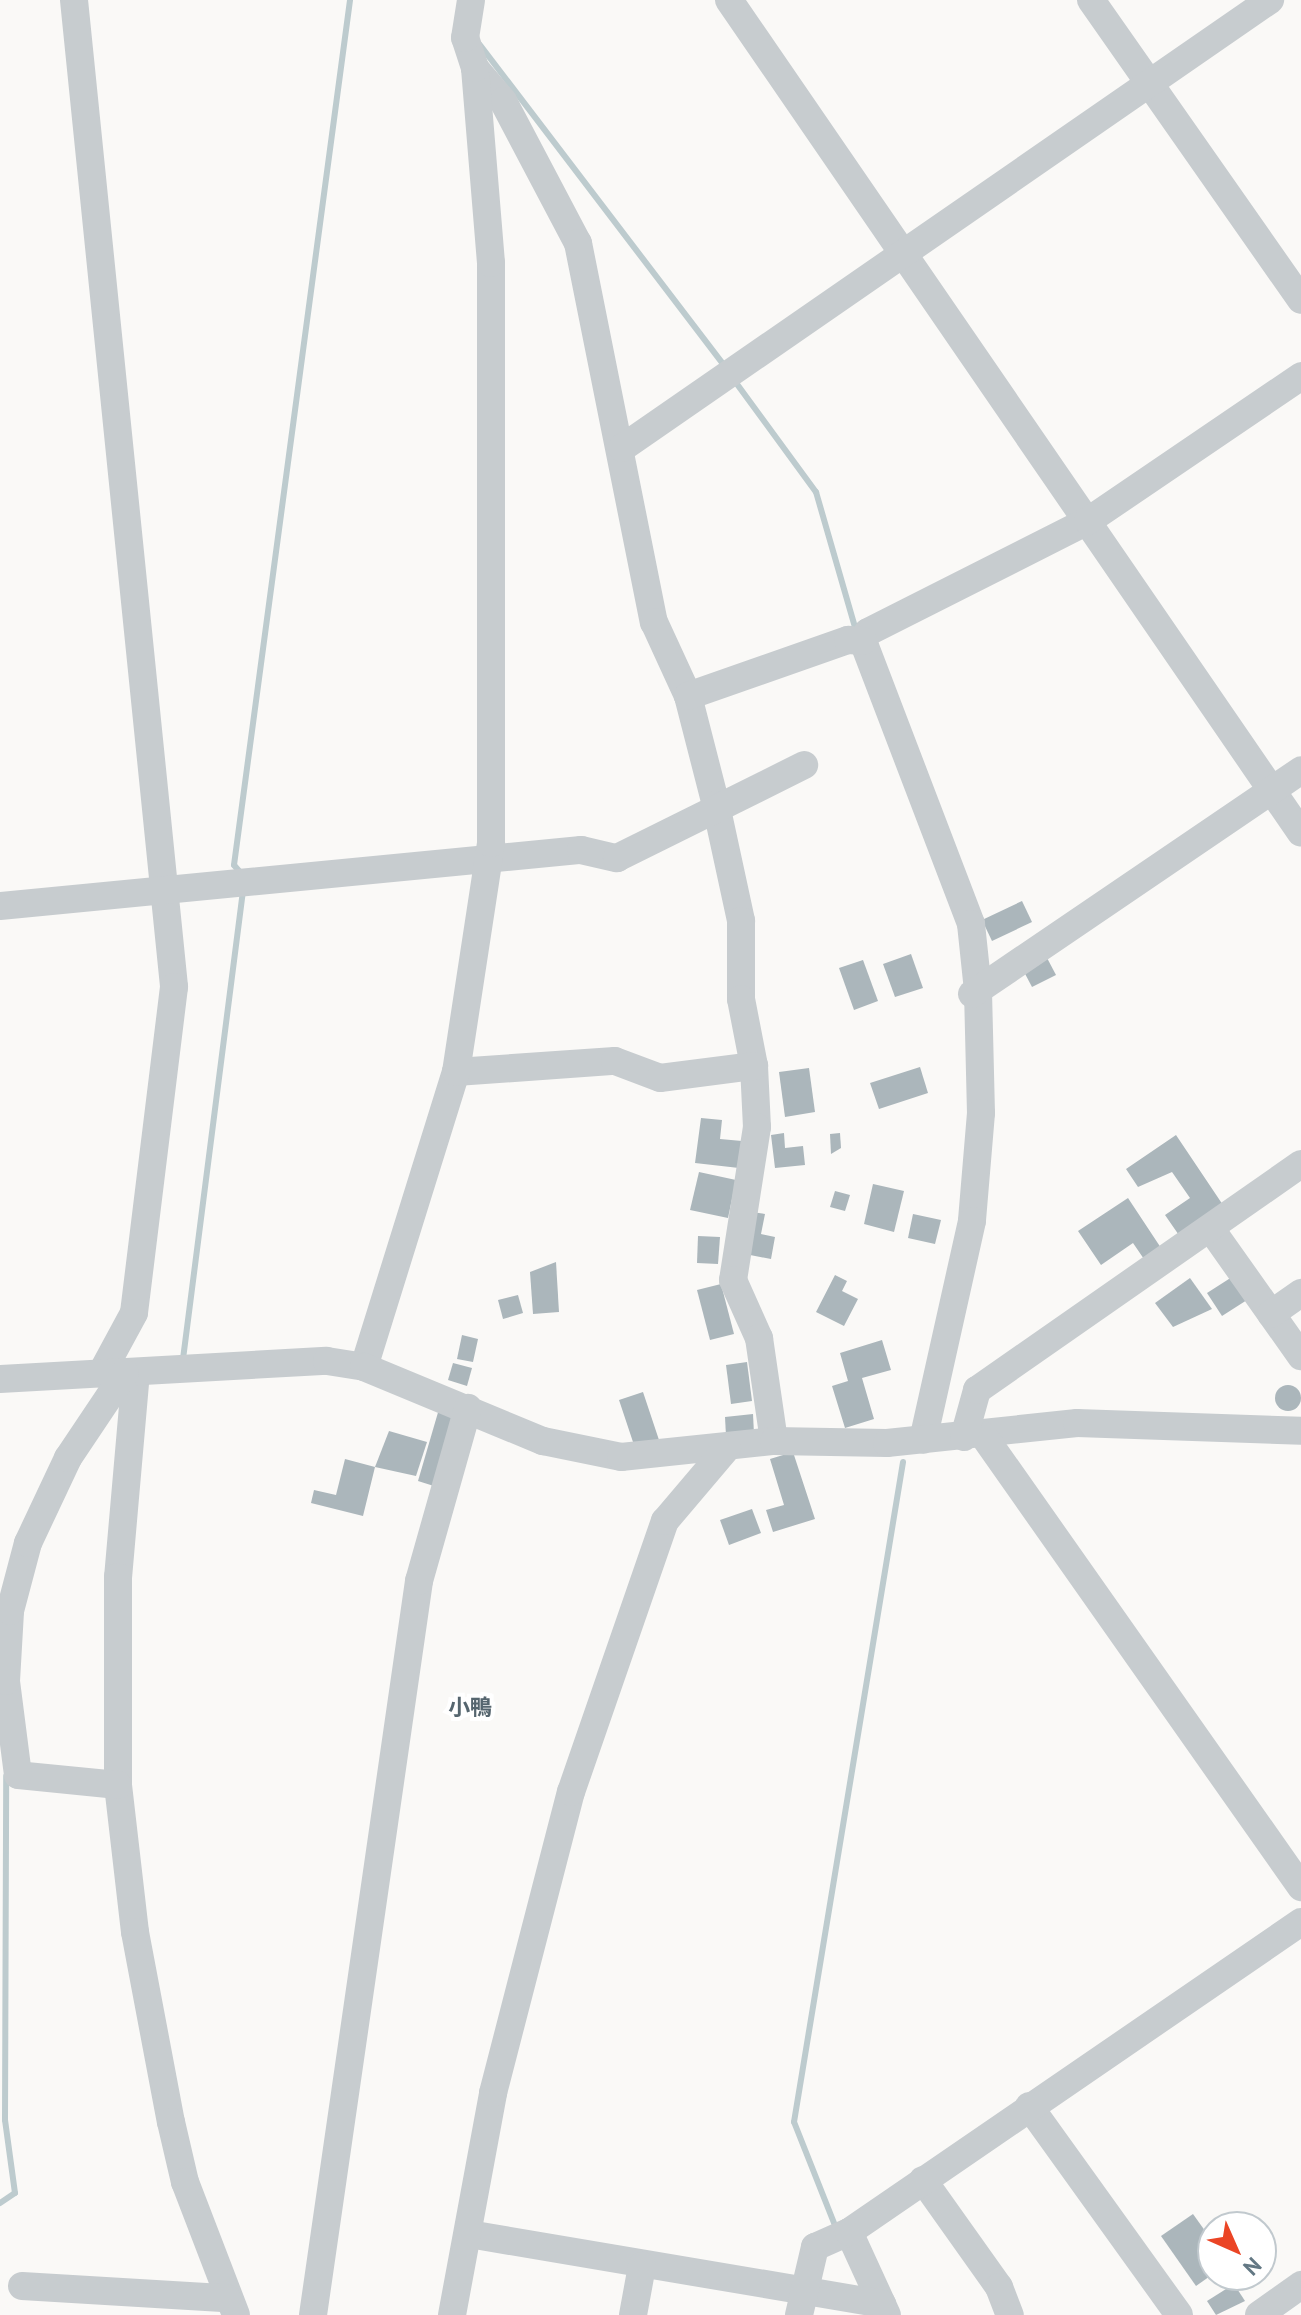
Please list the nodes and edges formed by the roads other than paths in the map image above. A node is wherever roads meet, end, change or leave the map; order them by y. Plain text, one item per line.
1 (74, 0) edge
2 (471, 0) edge
3 (729, 0) edge
4 (1091, 0) edge
5 (1270, 0) edge
6 (1242, 9) edge
7 (475, 68) junction
8 (1150, 85) junction
9 (905, 253) junction
10 (1301, 300) edge
11 (1301, 376) edge
12 (622, 448) junction
13 (1088, 521) junction
14 (856, 640) junction
15 (688, 696) junction
16 (804, 765) dead end
17 (1301, 770) edge
18 (1272, 790) junction
19 (716, 805) junction
20 (1301, 833) edge
21 (484, 862) junction
22 (170, 886) junction
23 (0, 906) edge
24 (975, 993) junction
25 (754, 1066) junction
26 (456, 1072) junction
27 (1301, 1164) edge
28 (1211, 1229) junction
29 (1301, 1293) edge
30 (1271, 1314) junction
31 (1301, 1356) edge
32 (364, 1367) junction
33 (121, 1373) junction
34 (0, 1379) edge
35 (468, 1408) junction
36 (1301, 1431) edge
37 (973, 1436) junction
38 (923, 1440) junction
39 (774, 1441) junction
40 (727, 1448) junction
41 (118, 1785) junction
42 (1301, 1887) edge
43 (1301, 1922) edge
44 (1029, 2106) junction
45 (923, 2180) junction
46 (849, 2232) junction
47 (469, 2234) junction
48 (642, 2266) junction
49 (1301, 2285) edge
50 (22, 2286) dead end
51 (801, 2304) edge
52 (232, 2306) edge
53 (885, 2310) edge
54 (313, 2315) edge
55 (452, 2315) edge
56 (633, 2315) edge
57 (1010, 2315) edge
58 (1179, 2315) edge
59 (1259, 2315) edge

1 - 22 street
2 - 7 street
3 - 9 street
4 - 8 street
5 - 6 street
6 - 8 street
7 - 12 street
7 - 21 street
8 - 9 street
8 - 10 street
9 - 12 street
9 - 13 street
11 - 13 street
12 - 15 street
13 - 14 street
13 - 18 street
14 - 15 street
14 - 24 street
15 - 19 street
16 - 19 street
17 - 18 street
18 - 20 street
18 - 24 street
19 - 21 street
19 - 25 street
21 - 22 street
21 - 26 street
22 - 23 street
22 - 33 street
24 - 38 street
25 - 26 street
25 - 39 street
26 - 32 street
27 - 28 street
28 - 30 street
28 - 37 street
29 - 30 street
30 - 31 street
32 - 33 street
32 - 35 street
33 - 34 street
33 - 41 street
33 - 41 street
35 - 40 street
35 - 54 street
36 - 37 street
37 - 38 street
37 - 42 street
38 - 39 street
39 - 40 street
40 - 47 street
41 - 52 street
43 - 44 street
44 - 45 street
44 - 58 street
45 - 46 street
45 - 57 street
46 - 51 street
46 - 53 street
47 - 48 street
47 - 55 street
48 - 51 street
48 - 56 street
49 - 59 street
50 - 52 street
51 - 53 street

